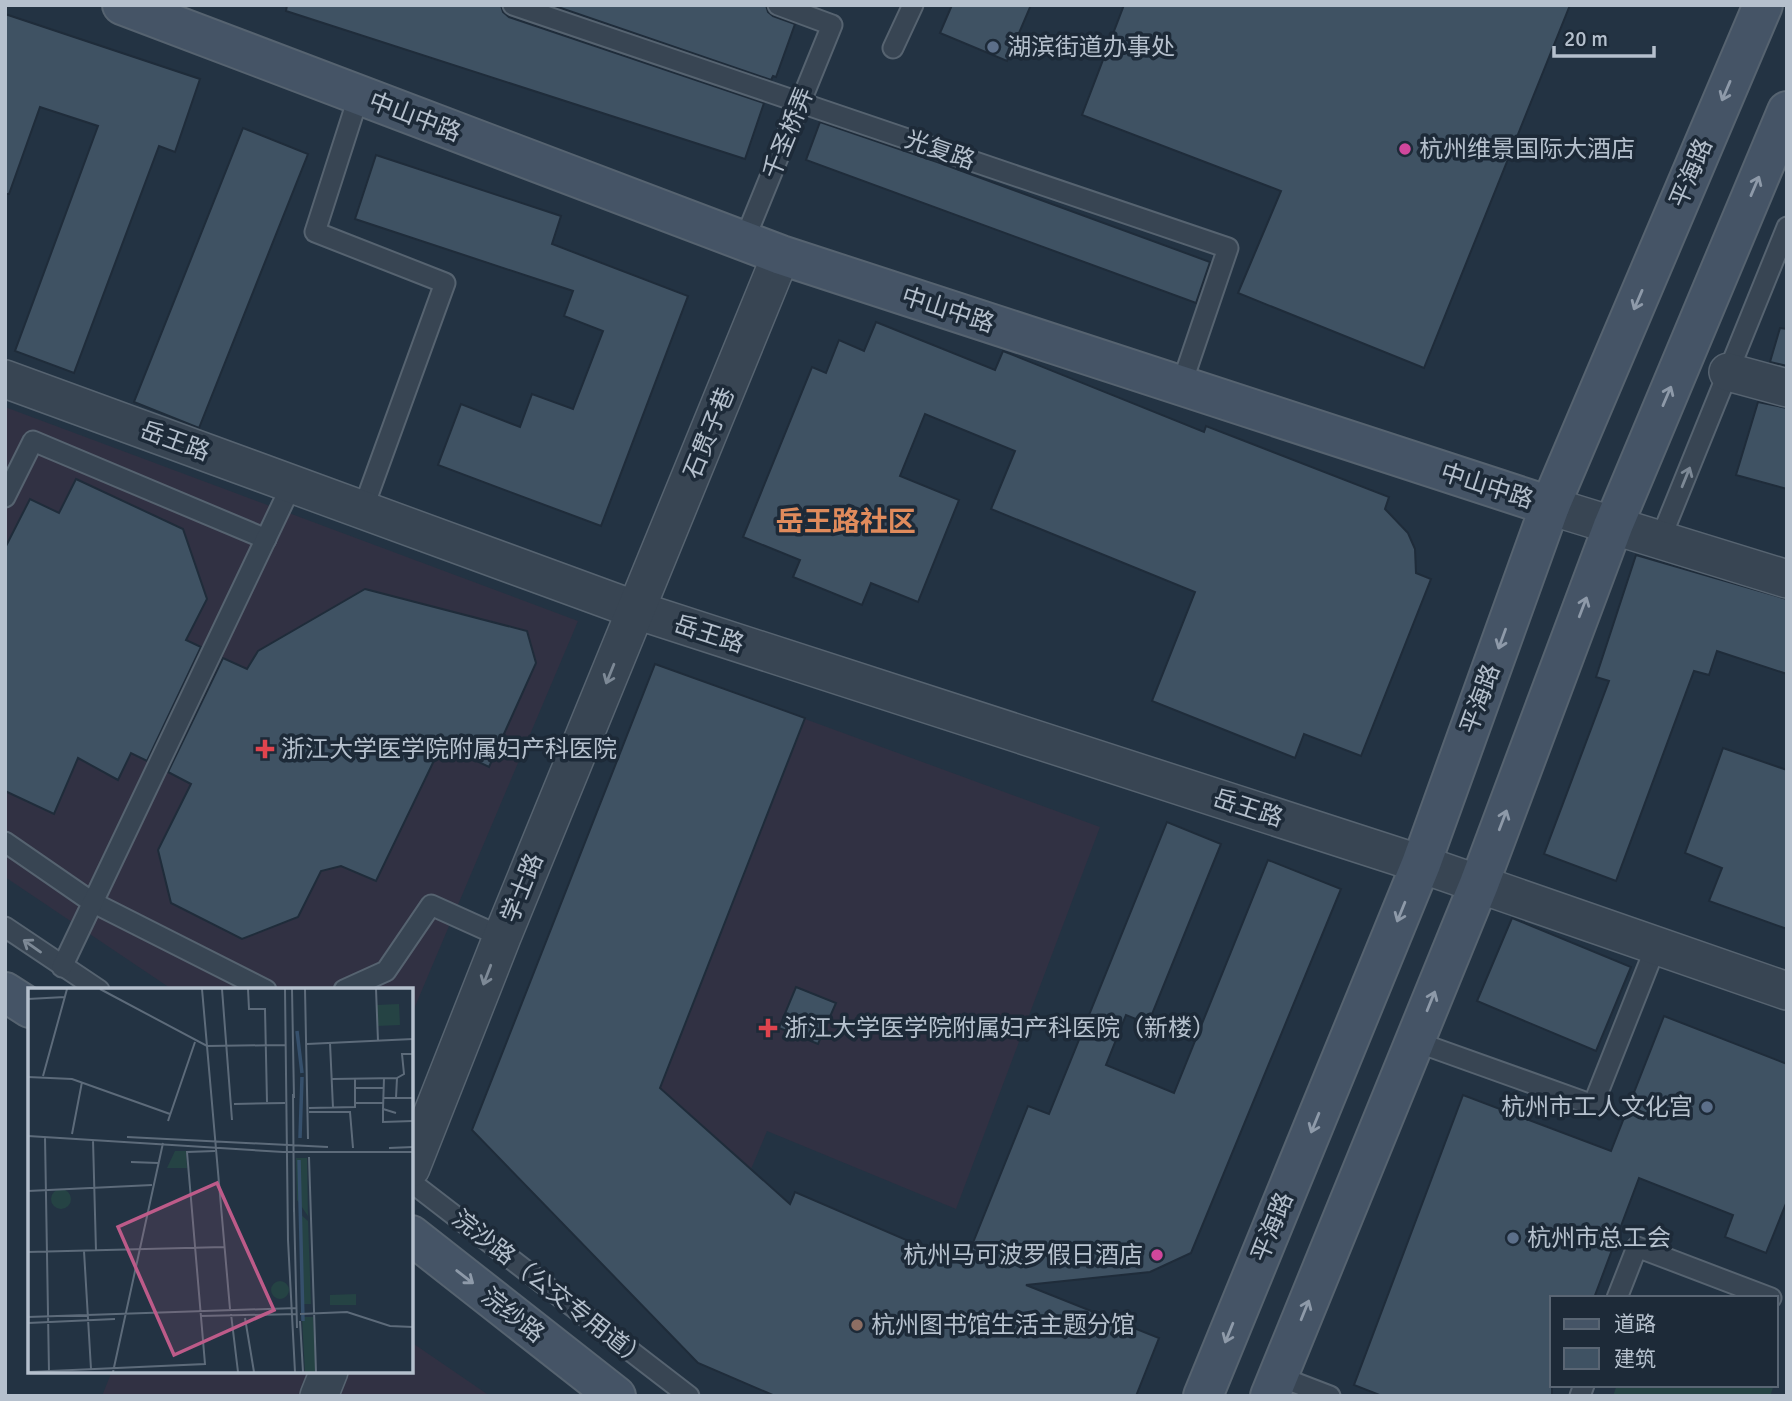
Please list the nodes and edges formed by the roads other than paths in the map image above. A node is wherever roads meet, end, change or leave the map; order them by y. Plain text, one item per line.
1 (122, 5) edge
2 (513, 5) edge
3 (778, 5) edge
4 (913, 5) edge
5 (1763, 5) edge
6 (893, 48) dead end
7 (359, 95) junction
8 (800, 103) junction
9 (1787, 111) edge
10 (1787, 227) edge
11 (744, 241) junction
12 (781, 255) junction
13 (1728, 372) junction
14 (5, 379) edge
15 (1181, 386) junction
16 (1787, 388) edge
17 (292, 484) junction
18 (5, 497) edge
19 (1550, 506) junction
20 (363, 509) junction
21 (1613, 526) junction
22 (266, 539) junction
23 (1660, 540) junction
24 (1787, 579) edge
25 (636, 610) junction
26 (5, 842) edge
27 (1421, 863) junction
28 (1479, 884) junction
29 (92, 902) junction
30 (5, 927) edge
31 (502, 937) junction
32 (1656, 946) junction
33 (62, 967) junction
34 (96, 988) edge
35 (262, 988) edge
36 (348, 988) edge
37 (1787, 991) edge
38 (5, 992) edge
39 (28, 1007) edge
40 (1414, 1041) junction
41 (413, 1163) edge
42 (413, 1184) edge
43 (413, 1237) edge
44 (1618, 1296) edge
45 (1766, 1296) edge
46 (328, 1373) edge
47 (1274, 1386) edge
48 (319, 1396) edge
49 (616, 1396) edge
50 (689, 1396) edge
51 (1203, 1396) edge
52 (1330, 1396) edge

1 - 7 main road, 中山中路
2 - 8 lane, 光复路
3 - 8 lane, 千圣桥弄
4 - 6 lane
5 -> 19 main road, 平海路
7 - 11 main road, 中山中路
7 - 20 lane
8 - 11 lane, 千圣桥弄
8 - 15 lane, 光复路
21 -> 9 main road
10 - 13 lane
11 - 12 main road, 中山中路
12 - 15 main road, 中山中路
12 - 25 street, 石贯子巷
13 - 16 street
23 -> 13 lane
14 - 17 street, 岳王路
15 - 19 main road, 中山中路
17 - 20 street, 岳王路
17 - 22 lane
18 - 22 lane
19 - 21 street, 中山中路
19 -> 27 main road, 平海路
20 - 25 street, 岳王路
21 - 23 street, 中山中路
28 -> 21 main road
22 - 29 lane
23 - 24 street, 中山中路
25 - 27 street, 岳王路
25 -> 31 street, 学士路
26 - 29 lane
27 - 28 street, 岳王路
27 -> 51 main road, 平海路
28 - 32 street, 岳王路
40 -> 28 main road
29 - 33 lane
29 - 35 lane
33 -> 30 lane
31 - 36 lane
31 -> 41 street, 学士路
32 - 37 street, 岳王路
32 - 40 lane
33 - 34 lane
38 - 39 main road
47 -> 40 main road
42 - 50 lane, 浣沙路（公交专用道）
43 -> 49 main road, 浣纱路
44 - 45 lane
46 - 48 street
47 - 52 lane

